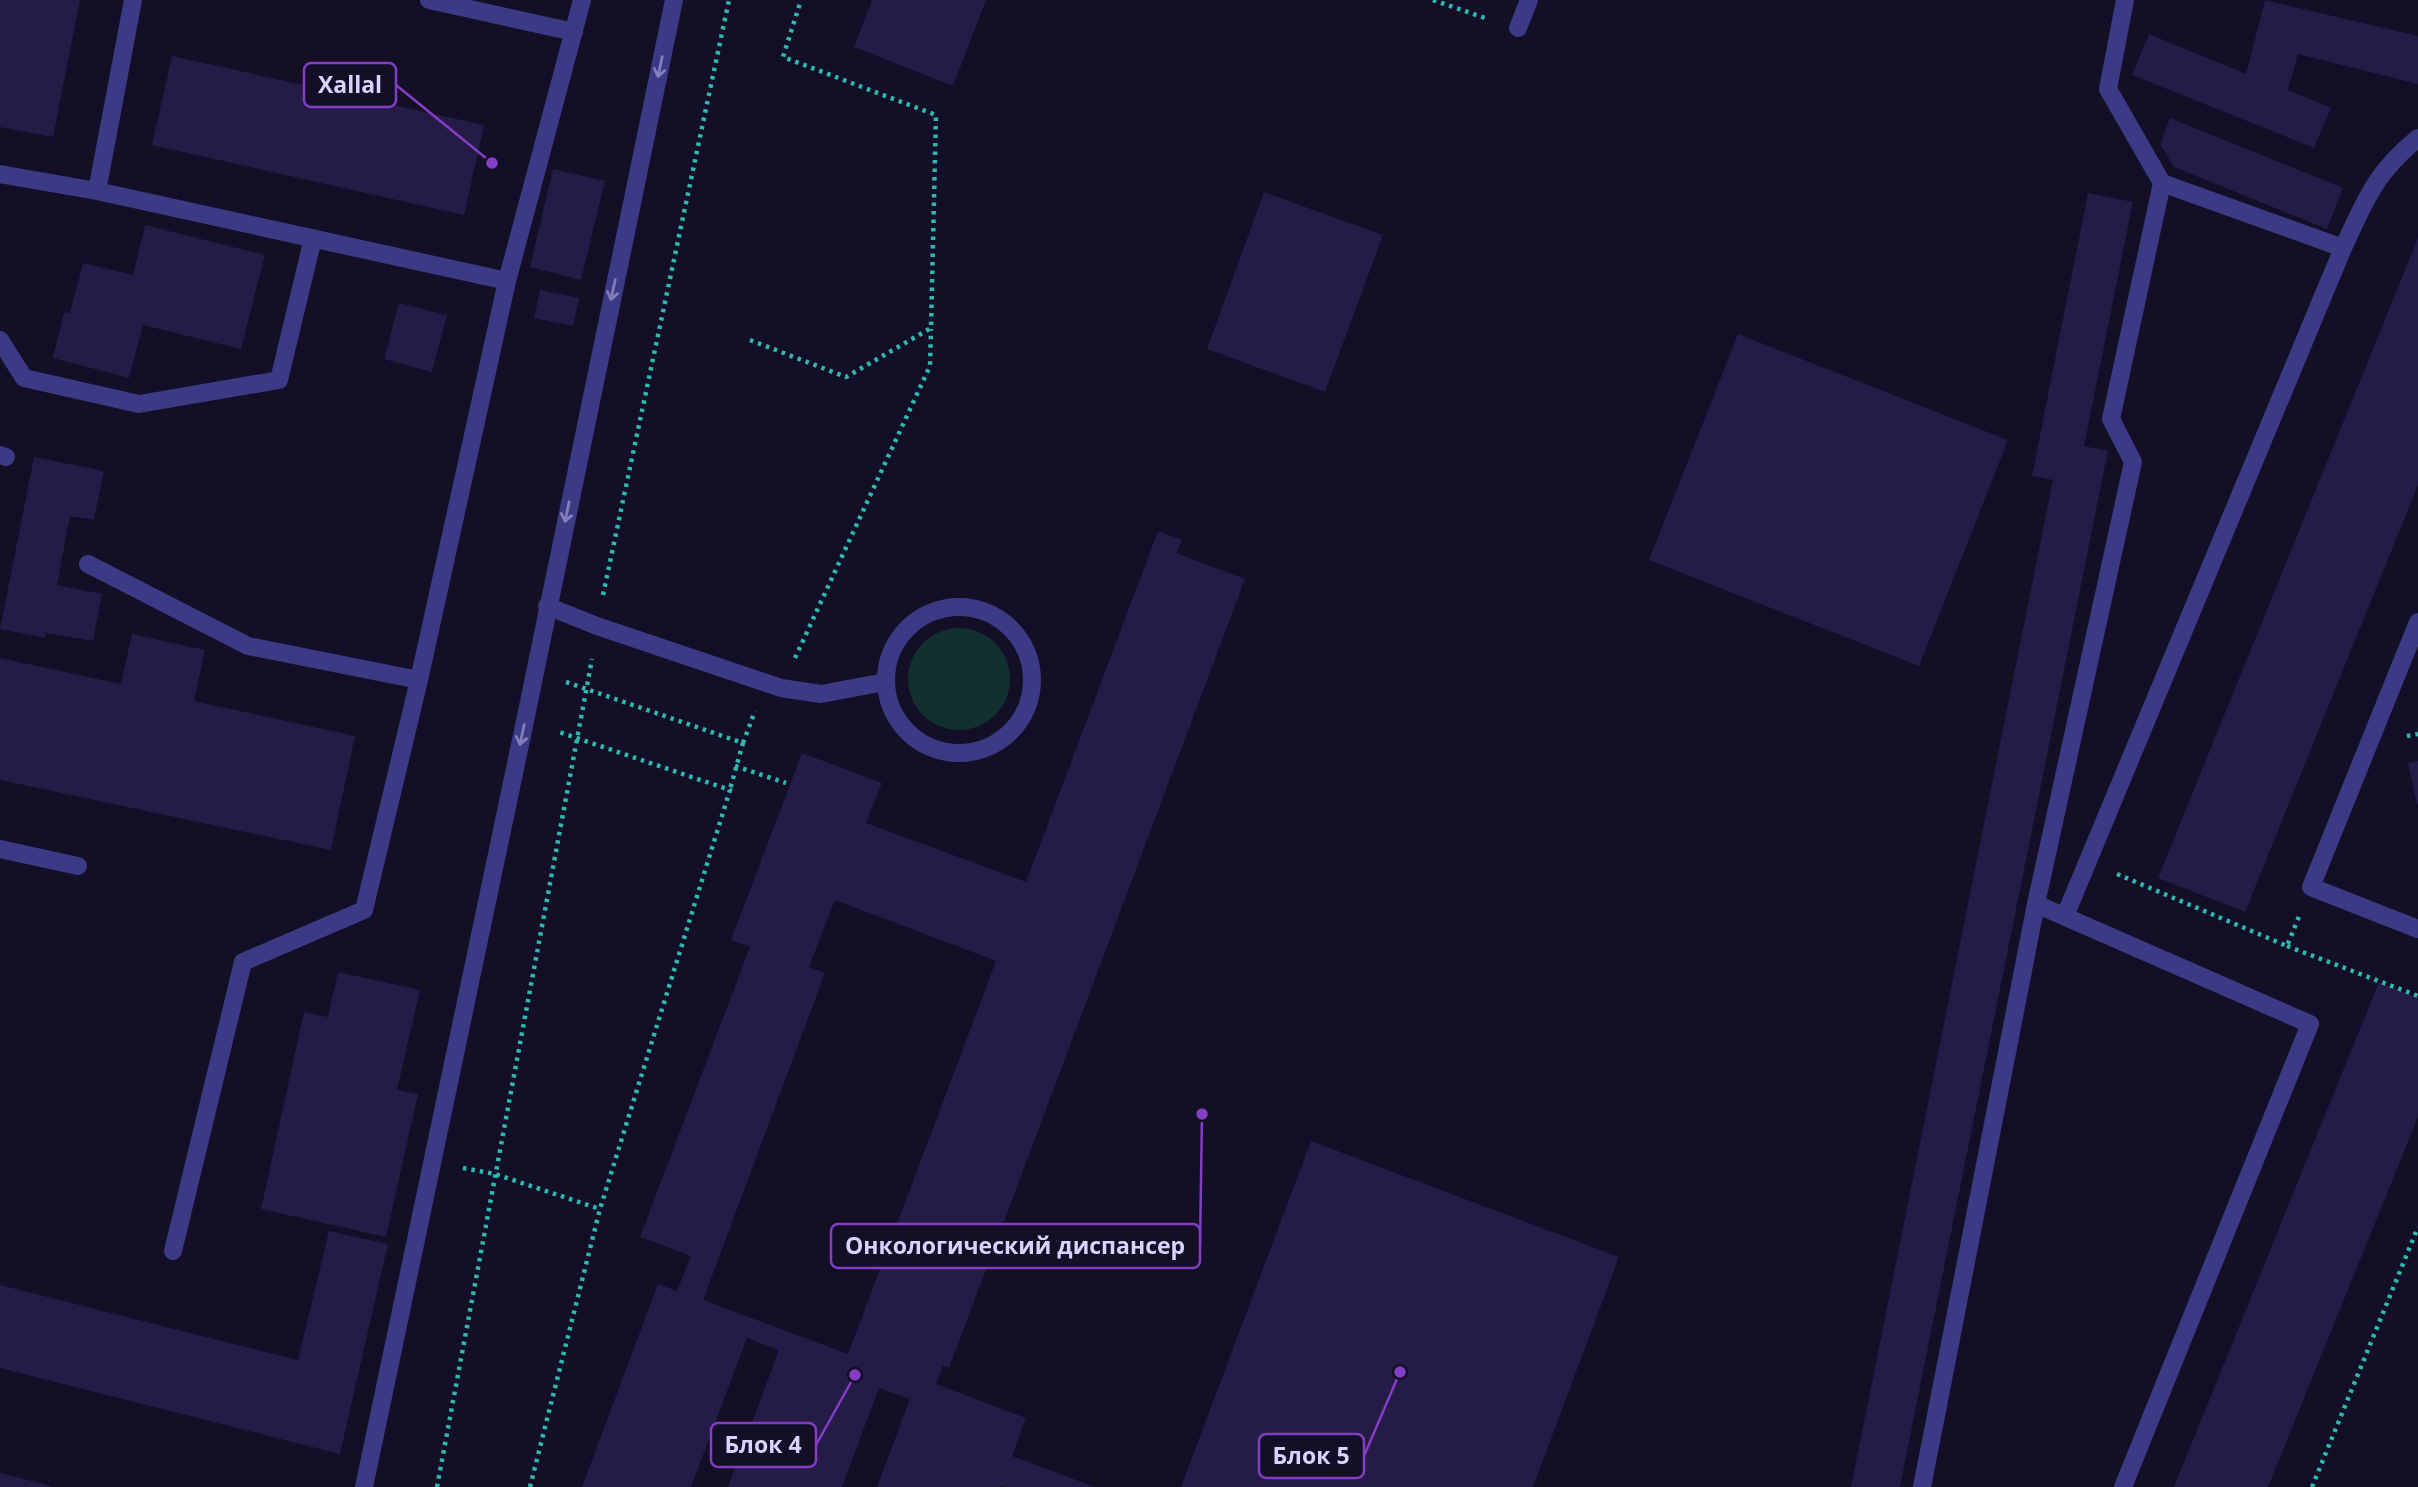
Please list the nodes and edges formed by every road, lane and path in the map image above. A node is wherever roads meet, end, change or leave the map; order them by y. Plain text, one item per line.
1 (133, 0) edge
2 (429, 0) edge
3 (582, 0) edge
4 (674, 0) edge
5 (729, 0) edge
6 (801, 0) edge
7 (1529, 0) edge
8 (2125, 0) edge
9 (1437, 1) edge
10 (1518, 28) joint
11 (574, 32) junction
12 (2418, 138) edge
13 (0, 174) edge
14 (2162, 183) junction
15 (97, 191) junction
16 (313, 238) junction
17 (2343, 248) junction
18 (507, 281) junction
19 (931, 328) junction
20 (0, 340) edge
21 (750, 340) dead end
22 (88, 564) dead end
23 (547, 606) junction
24 (2418, 622) edge
25 (597, 626) junction
26 (535, 671) junction
27 (419, 680) junction
28 (885, 682) junction
29 (781, 688) junction
30 (587, 689) junction
31 (525, 721) junction
32 (576, 737) junction
33 (735, 766) junction
34 (786, 783) dead end
35 (730, 790) junction
36 (0, 849) edge
37 (2091, 856) junction
38 (78, 866) dead end
39 (2311, 887) junction
40 (2036, 904) junction
41 (2065, 916) junction
42 (2418, 929) edge
43 (2287, 946) junction
44 (2418, 996) edge
45 (433, 1163) junction
46 (495, 1174) junction
47 (600, 1209) junction
48 (2418, 1227) edge
49 (173, 1251) dead end
50 (364, 1487) edge
51 (437, 1487) edge
52 (530, 1487) edge
53 (1922, 1487) edge
54 (2123, 1487) edge
55 (2312, 1487) edge

1 - 15 street
2 - 11 street
3 - 11 street
4 -> 23 street
5 - 25 path
6 - 19 path
7 - 10 street
8 - 14 street
9 - 10 path
11 - 18 street
12 - 17 street
13 - 15 street
14 - 17 street
14 - 40 street
15 - 16 street
16 - 18 street
16 - 20 street
17 - 37 street
18 - 27 street
19 - 21 path
19 - 29 path
22 - 27 street
23 - 25 street
23 - 26 street
24 - 39 street
25 - 29 street
25 - 30 path
26 - 30 path
26 - 31 street
27 - 49 street
28 - 28 street
28 - 29 street
30 - 32 path
30 - 33 path
31 - 32 path
31 -> 45 street
32 - 35 path
32 - 46 path
33 - 34 path
33 - 35 path
35 - 47 path
36 - 38 street
37 - 41 street
37 - 43 path
39 - 42 street
39 - 43 path
40 - 41 street
40 - 53 street
41 - 54 street
43 - 44 path
45 - 46 path
45 - 50 street
46 - 47 path
46 - 51 path
47 - 52 path
48 - 55 path

